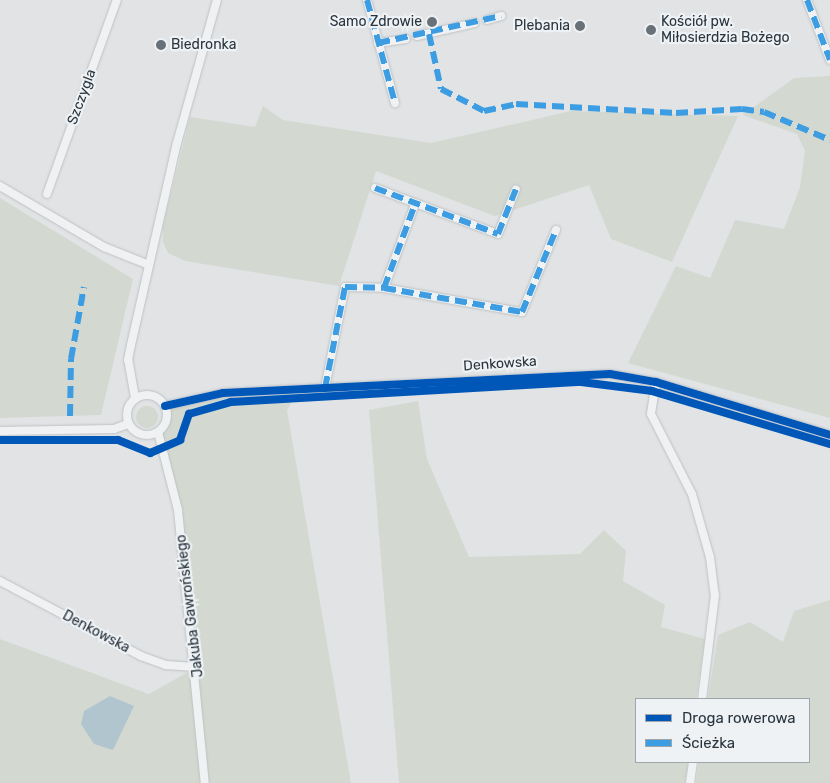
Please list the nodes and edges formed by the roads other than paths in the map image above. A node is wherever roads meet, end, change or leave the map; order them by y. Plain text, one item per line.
1 (118, 0) edge
2 (217, 0) edge
3 (367, 0) edge
4 (807, 0) edge
5 (502, 16) dead end
6 (487, 20) dead end
7 (475, 23) dead end
8 (417, 36) dead end
9 (406, 39) dead end
10 (378, 43) junction
11 (830, 60) edge
12 (395, 103) dead end
13 (0, 186) edge
14 (375, 188) dead end
15 (516, 189) dead end
16 (47, 194) dead end
17 (415, 204) junction
18 (556, 230) dead end
19 (149, 265) junction
20 (384, 288) junction
21 (656, 382) junction
22 (324, 388) junction
23 (135, 398) junction
24 (165, 406) junction
25 (128, 424) junction
26 (0, 431) edge
27 (158, 432) junction
28 (830, 435) edge
29 (0, 581) edge
30 (198, 668) junction
31 (702, 698) edge
32 (693, 763) edge
33 (206, 783) edge
34 (690, 783) edge

1 - 16 street, Szczygla
2 - 19 street
3 - 10 street
4 - 11 street
5 - 6 street
7 - 8 street
9 - 10 street
10 - 12 street
13 - 19 street
14 - 17 street
15 - 17 street
17 - 20 street
18 - 20 street
19 - 23 street
20 - 22 street
21 - 22 street, Denkowska
21 - 28 street, Denkowska
21 - 31 street
22 - 24 street, Denkowska
23 - 24 street
23 - 25 street
24 - 27 street
25 - 26 street
25 - 27 street
27 - 30 street, Jakuba Gawrońskiego
29 - 30 street, Denkowska
30 - 33 street, Jakuba Gawrońskiego
32 - 34 street

